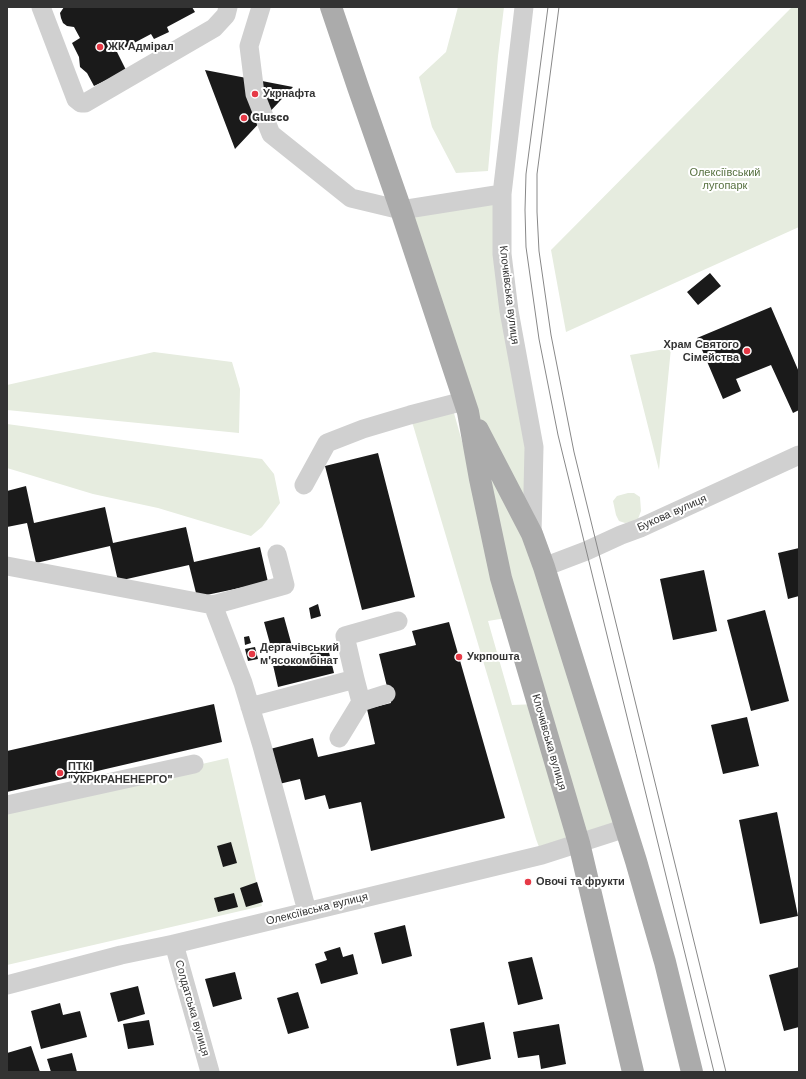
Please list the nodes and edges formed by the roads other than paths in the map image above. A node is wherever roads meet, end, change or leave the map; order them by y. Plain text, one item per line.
1 (41, 7) edge
2 (228, 7) edge
3 (261, 7) edge
4 (331, 7) edge
5 (524, 7) edge
6 (502, 194) junction
7 (401, 210) junction
8 (466, 406) junction
9 (799, 454) edge
10 (304, 485) dead end
11 (532, 534) junction
12 (277, 554) dead end
13 (7, 566) edge
14 (544, 567) junction
15 (213, 605) junction
16 (398, 621) dead end
17 (355, 679) junction
18 (386, 694) dead end
19 (361, 702) junction
20 (250, 708) junction
21 (339, 738) dead end
22 (194, 764) dead end
23 (7, 805) edge
24 (626, 828) junction
25 (579, 843) junction
26 (307, 911) junction
27 (174, 944) junction
28 (7, 985) edge
29 (210, 1072) edge
30 (633, 1072) edge
31 (692, 1072) edge

1 - 2 street
3 - 7 street
4 - 7 main road, Клочківська вулиця
5 - 6 street, Клочківська вулиця
6 - 7 street
6 - 11 street, Клочківська вулиця
7 - 8 main road, Клочківська вулиця
8 - 10 street
8 - 11 main road, Клочківська вулиця
8 - 25 main road, Клочківська вулиця
9 - 14 street, Букова вулиця
11 - 14 main road, Клочківська вулиця
12 - 15 street
13 - 15 street
14 - 24 main road, Клочківська вулиця
15 - 20 street
16 - 17 street
17 - 19 street
17 - 20 street
18 - 19 street
19 - 21 street
20 - 26 street
22 - 23 street
24 - 25 street, Олексіївська вулиця
24 - 31 main road, Клочківська вулиця
25 - 26 street, Олексіївська вулиця
25 - 30 main road, Клочківська вулиця
26 - 27 street, Олексіївська вулиця
27 - 28 street, Олексіївська вулиця
27 - 29 street, Солдатська вулиця

